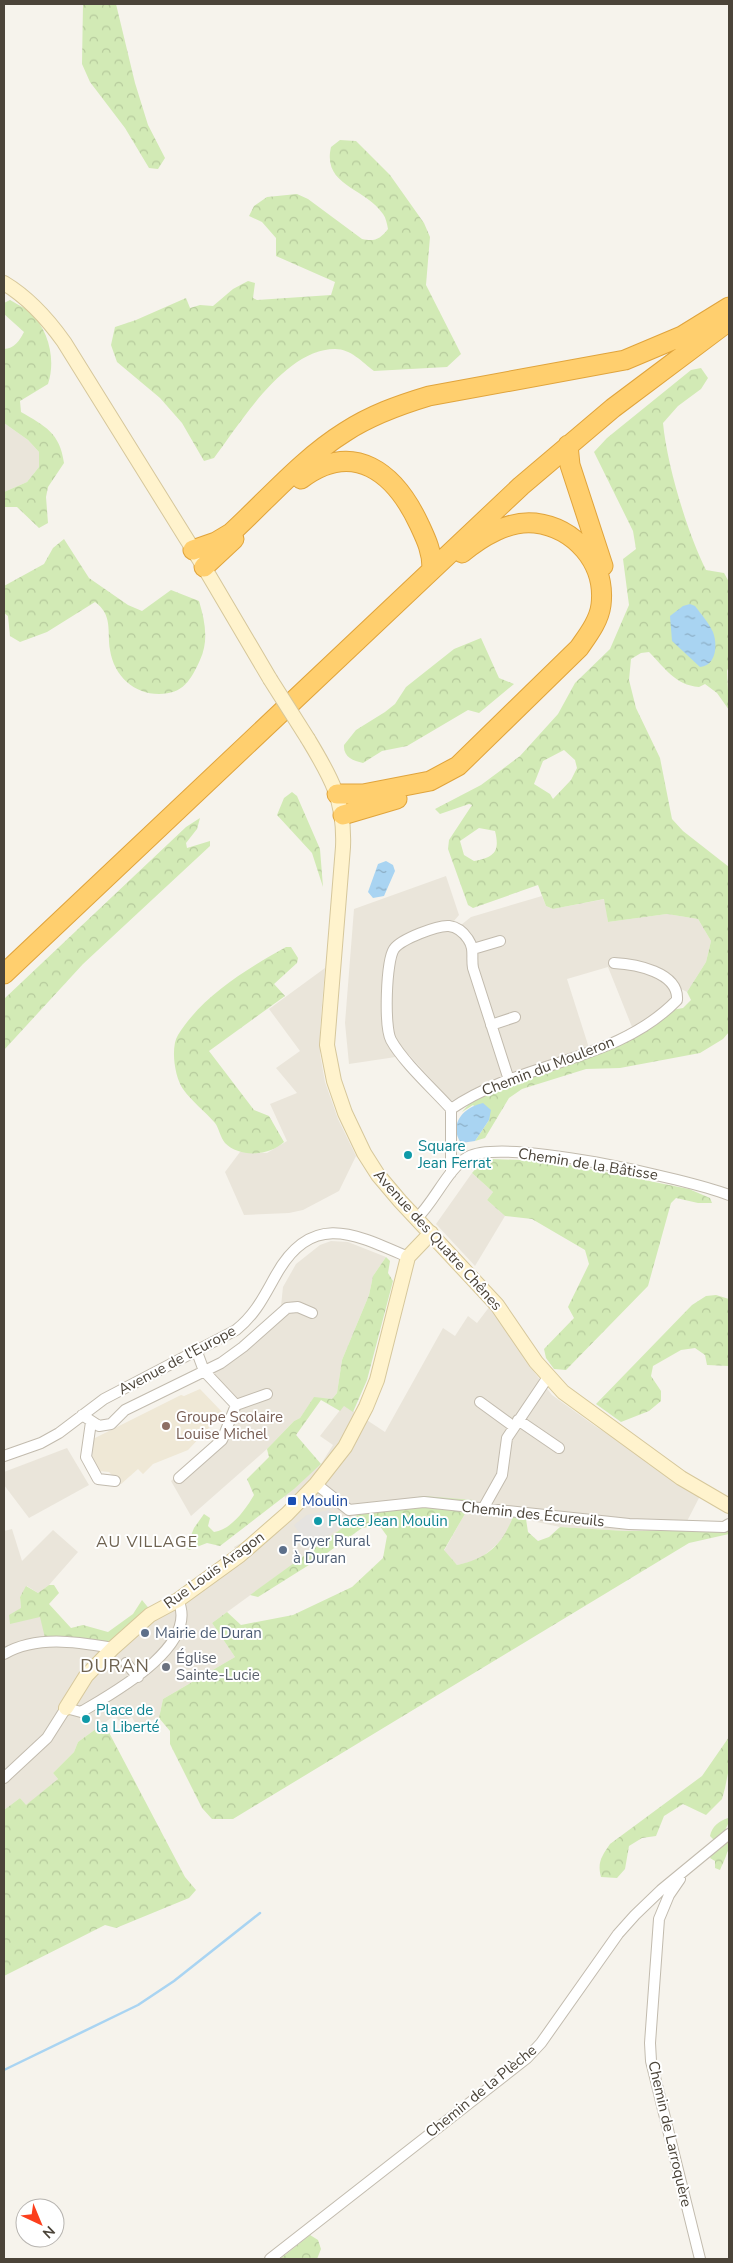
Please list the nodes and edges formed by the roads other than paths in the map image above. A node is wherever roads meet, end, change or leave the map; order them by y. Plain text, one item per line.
1 (4, 284) edge
2 (729, 307) edge
3 (729, 321) edge
4 (568, 445) junction
5 (193, 550) junction
6 (204, 567) junction
7 (427, 573) junction
8 (337, 794) junction
9 (343, 814) junction
10 (500, 941) dead end
11 (474, 949) junction
12 (614, 963) dead end
13 (4, 974) edge
14 (515, 1017) dead end
15 (491, 1025) junction
16 (509, 1080) junction
17 (451, 1109) junction
18 (451, 1173) junction
19 (729, 1195) edge
20 (417, 1218) junction
21 (431, 1233) junction
22 (408, 1257) junction
23 (312, 1313) dead end
24 (197, 1352) junction
25 (204, 1372) junction
26 (548, 1377) junction
27 (266, 1394) dead end
28 (480, 1402) dead end
29 (236, 1405) junction
30 (86, 1418) junction
31 (516, 1423) junction
32 (559, 1448) dead end
33 (4, 1456) edge
34 (179, 1478) dead end
35 (116, 1481) dead end
36 (316, 1484) junction
37 (729, 1506) edge
38 (484, 1507) junction
39 (729, 1524) edge
40 (178, 1600) junction
41 (113, 1648) junction
42 (4, 1654) edge
43 (126, 1663) dead end
44 (138, 1677) junction
45 (66, 1708) junction
46 (4, 1778) edge
47 (729, 1834) edge
48 (690, 1866) junction
49 (270, 2259) edge
50 (700, 2259) edge

1 - 5 street, Avenue des Quatre Chênes
2 - 5 highway
3 - 4 highway
4 - 7 highway
4 - 9 highway
5 - 6 street, Avenue des Quatre Chênes
6 - 7 highway
6 - 8 street, Avenue des Quatre Chênes, bridge
7 - 8 highway
7 - 13 highway
8 - 9 street, Avenue des Quatre Chênes
9 - 20 street, Avenue des Quatre Chênes
10 - 11 street
11 - 15 street
11 - 17 street
12 - 16 street, Chemin du Mouleron
14 - 15 street
15 - 16 street
16 - 17 street, Chemin du Mouleron
17 - 18 street
18 - 19 street, Chemin de la Bâtisse
18 - 20 street
20 - 21 street, Avenue des Quatre Chênes
21 - 22 street, Rue Louis Aragon
21 - 26 street, Avenue des Quatre Chênes
22 - 24 street, Avenue de l'Europe
22 - 36 street, Rue Louis Aragon
23 - 25 street
24 - 25 street
24 - 30 street, Avenue de l'Europe
25 - 29 street
25 - 30 street
26 - 31 street
26 - 37 street, Avenue des Quatre Chênes
27 - 29 street
28 - 31 street
29 - 34 street
30 - 33 street, Avenue de l'Europe
30 - 35 street
31 - 32 street
31 - 38 street
36 - 38 street, Chemin des Écureuils
36 - 40 street, Rue Louis Aragon
38 - 39 street, Chemin des Écureuils
40 - 41 street, Rue Louis Aragon
40 - 44 street
41 - 42 street
41 - 45 street, Rue Louis Aragon
43 - 44 street
44 - 45 street
45 - 46 street
47 - 48 street, Chemin de la Plèche
48 - 49 street, Chemin de la Plèche
48 - 50 street, Chemin de Larroquère

